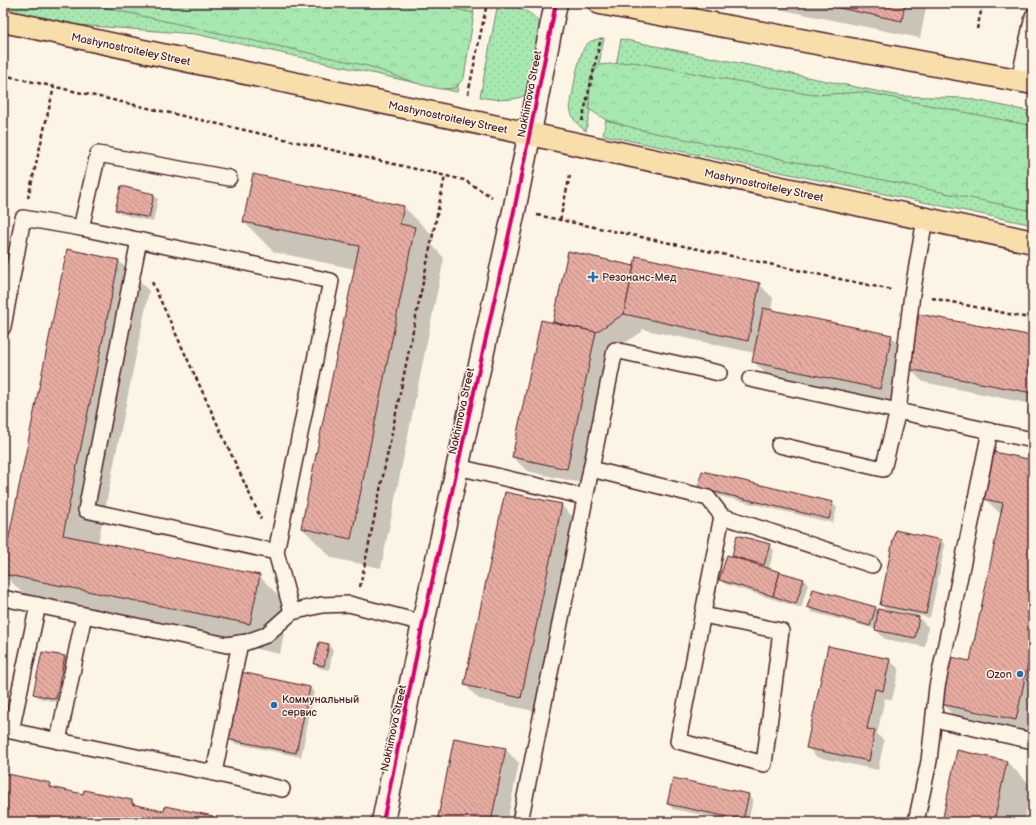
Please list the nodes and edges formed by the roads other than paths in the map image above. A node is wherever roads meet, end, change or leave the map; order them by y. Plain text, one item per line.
1 (556, 3) edge
2 (600, 3) edge
3 (1033, 16) edge
4 (3, 22) edge
5 (1026, 82) edge
6 (530, 135) junction
7 (229, 178) dead end
8 (925, 219) junction
9 (81, 228) junction
10 (140, 240) junction
11 (1033, 242) edge
12 (3, 327) edge
13 (719, 373) dead end
14 (750, 379) dead end
15 (898, 411) junction
16 (990, 431) junction
17 (1033, 440) edge
18 (779, 445) dead end
19 (458, 467) junction
20 (591, 469) junction
21 (585, 497) junction
22 (722, 516) junction
23 (276, 552) junction
24 (872, 565) dead end
25 (3, 598) edge
26 (38, 606) junction
27 (292, 612) junction
28 (84, 615) junction
29 (703, 615) junction
30 (423, 623) junction
31 (240, 643) junction
32 (934, 720) junction
33 (58, 740) junction
34 (1033, 741) edge
35 (214, 773) junction
36 (282, 789) dead end
37 (383, 822) edge
38 (520, 822) edge
39 (916, 822) edge

1 - 6 street, Nakhimova Street
2 - 5 main road
3 - 5 lane
4 - 6 main road, Mashynostroiteley Street
6 - 8 main road, Mashynostroiteley Street
6 - 19 street, Nakhimova Street
7 - 9 lane
8 - 11 main road, Mashynostroiteley Street
8 - 15 lane
9 - 10 lane
9 - 12 lane
10 - 23 lane
10 - 23 lane
13 - 20 lane
14 - 15 lane
15 - 16 lane
15 - 18 lane
16 - 17 lane
16 - 32 lane
19 - 21 lane
19 - 30 street, Nakhimova Street
20 - 21 lane
20 - 22 lane
21 - 38 lane
22 - 24 lane
22 - 29 lane
23 - 27 lane
25 - 26 lane
26 - 28 lane
26 - 33 lane
27 - 30 lane
27 - 31 lane
28 - 31 lane
28 - 33 lane
29 - 29 lane
30 - 37 street, Nakhimova Street
31 - 35 lane
32 - 34 lane
32 - 39 lane
33 - 35 lane
35 - 36 lane

